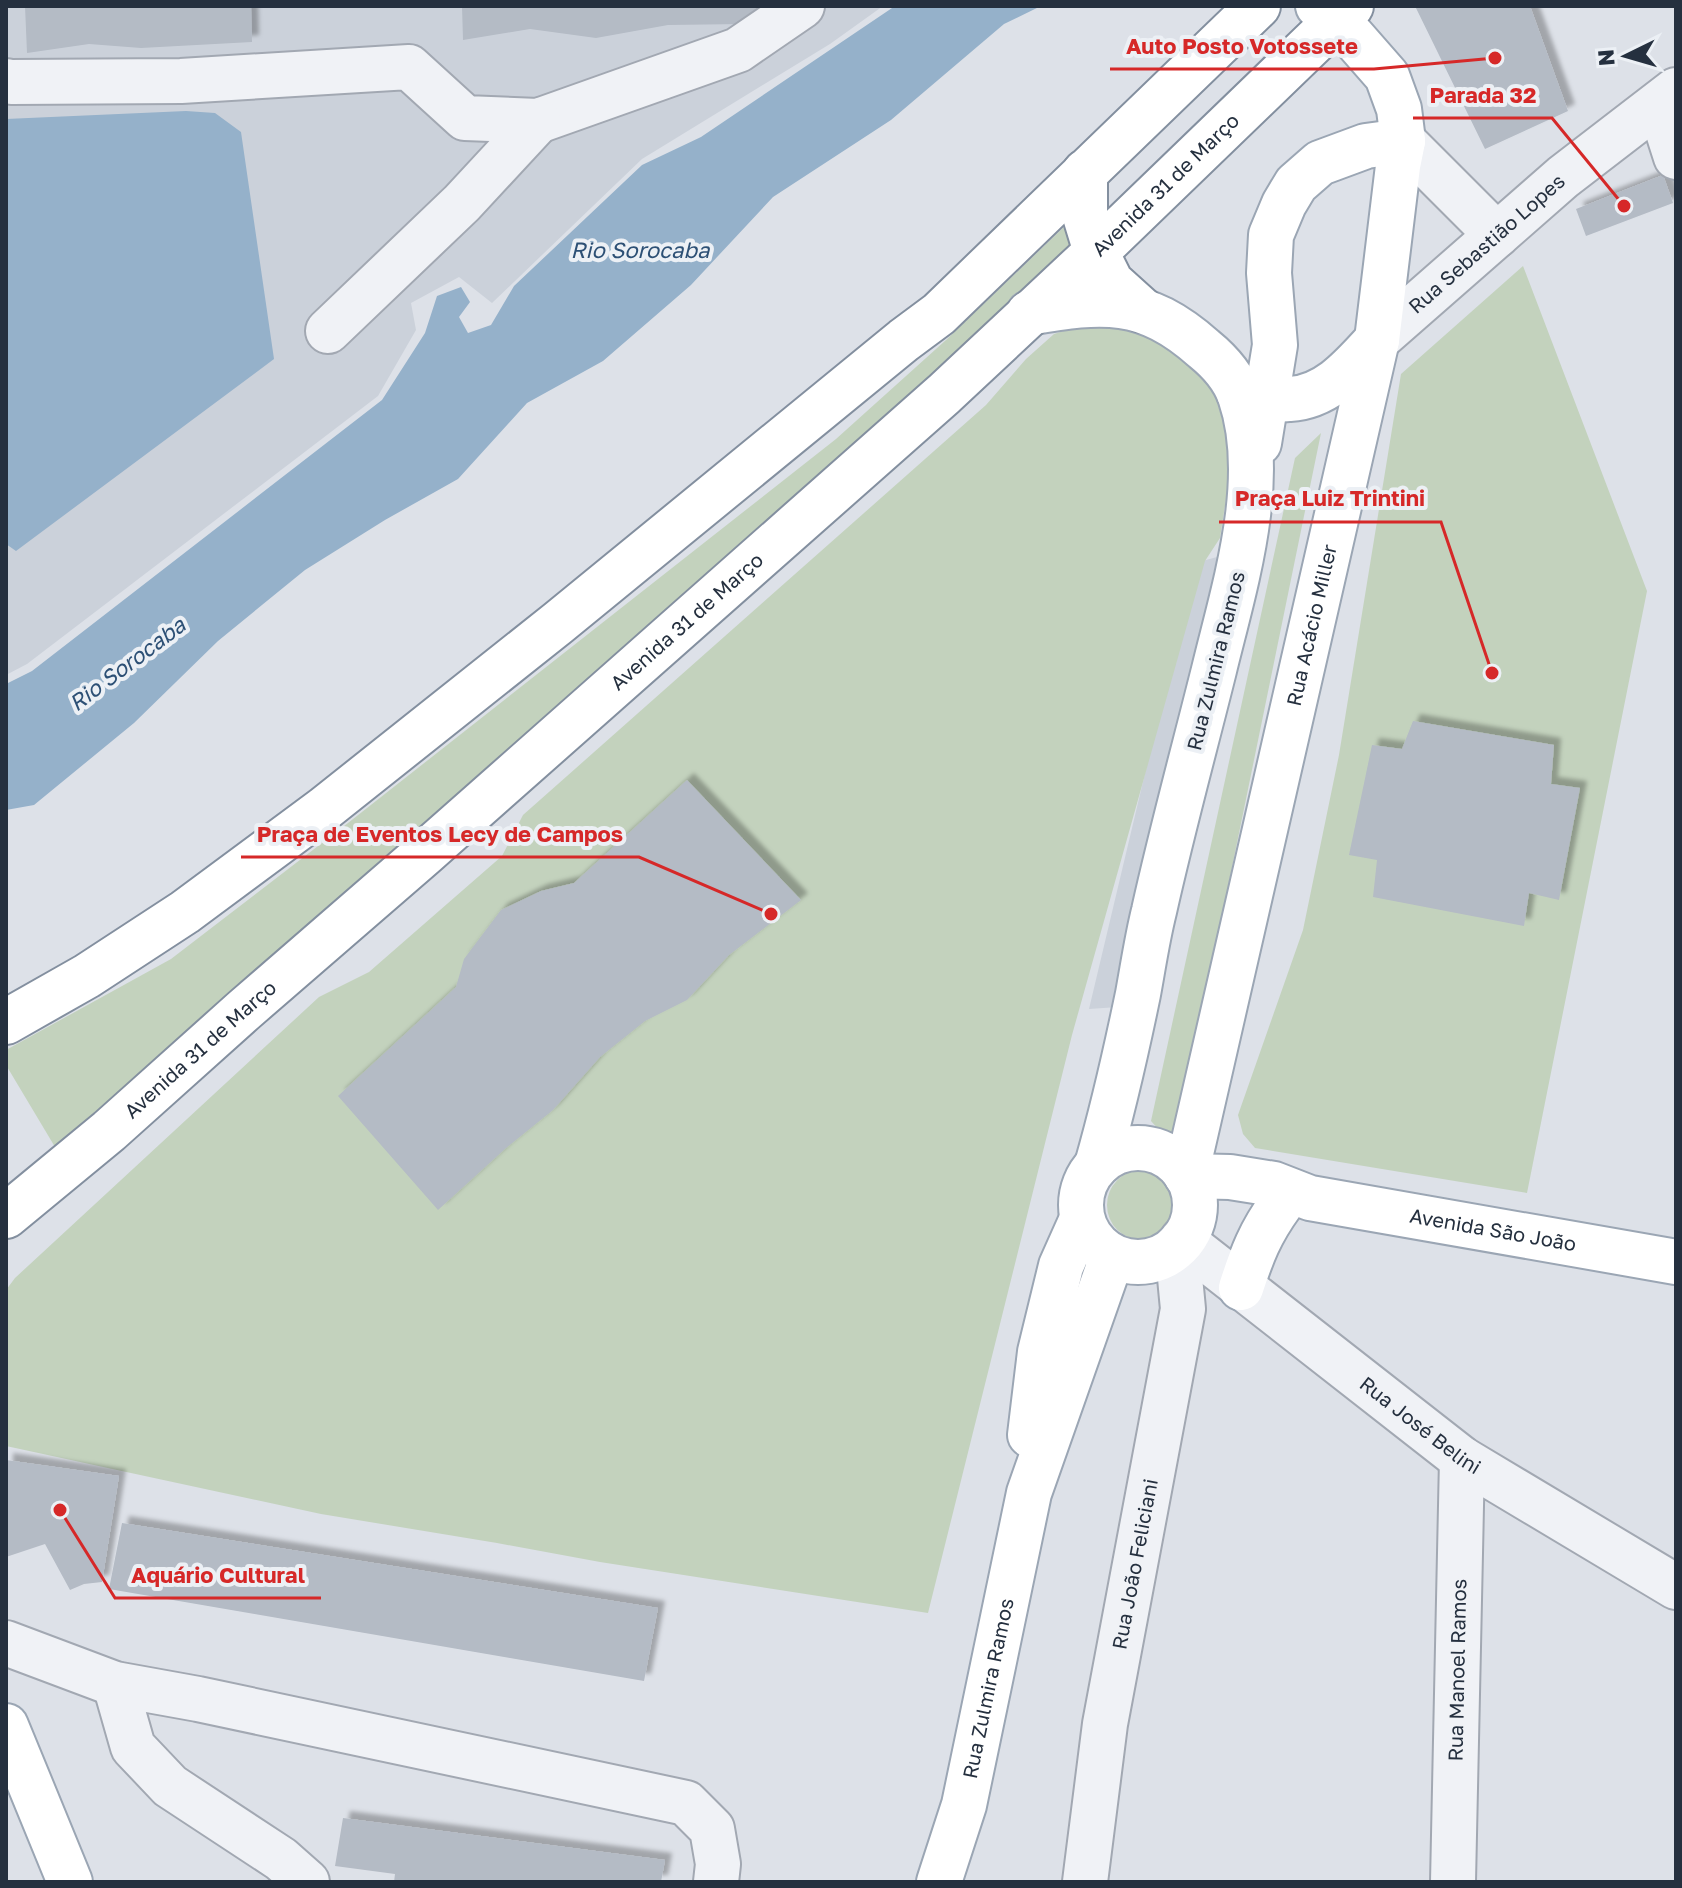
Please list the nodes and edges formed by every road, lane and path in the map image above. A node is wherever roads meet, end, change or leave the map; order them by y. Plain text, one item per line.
1 (802, 6) edge
2 (1258, 6) edge
3 (1336, 11) edge
4 (6, 81) edge
5 (1668, 97) edge
6 (538, 121) junction
7 (1403, 141) junction
8 (1676, 157) edge
9 (1085, 172) junction
10 (1497, 235) junction
11 (1096, 252) junction
12 (1142, 310) junction
13 (1029, 313) junction
14 (328, 331) dead end
15 (1377, 340) junction
16 (1253, 396) junction
17 (6, 1022) edge
18 (1097, 1165) junction
19 (1296, 1201) junction
20 (1185, 1209) junction
21 (6, 1216) edge
22 (1082, 1219) junction
23 (1112, 1257) junction
24 (1676, 1262) edge
25 (1241, 1288) junction
26 (1462, 1459) junction
27 (1029, 1493) junction
28 (1676, 1587) edge
29 (6, 1643) edge
30 (115, 1684) junction
31 (6, 1726) edge
32 (70, 1882) edge
33 (307, 1882) edge
34 (716, 1882) edge
35 (939, 1882) edge
36 (1085, 1882) edge
37 (1453, 1882) edge

1 - 6 street
2 - 9 main road
3 - 7 main road, Rua Acácio Miller
3 - 11 main road, Avenida 31 de Março
4 - 6 street
5 - 8 street
5 - 10 street, Rua Sebastião Lopes
6 - 14 street
7 - 10 street
7 - 15 main road, Rua Acácio Miller
7 - 16 main road, Rua Zulmira Ramos
9 - 11 main road
9 - 17 main road
10 - 15 street, Rua Sebastião Lopes
11 - 12 main road
11 - 13 main road, Avenida 31 de Março
12 - 13 main road
12 - 16 main road
13 - 21 main road, Avenida 31 de Março
15 - 16 main road
15 - 20 main road, Rua Acácio Miller
16 - 18 main road, Rua Zulmira Ramos
18 - 20 main road
18 - 22 main road
19 - 20 main road, Avenida São João
19 - 24 main road, Avenida São João
19 - 25 main road
20 - 23 main road
20 - 25 street, Rua José Belini
20 - 36 street, Rua João Feliciani
22 - 23 main road
22 - 27 main road, Rua Zulmira Ramos
23 - 27 main road, Rua Zulmira Ramos
25 - 26 street, Rua José Belini
26 - 28 street, Rua José Belini
26 - 37 street, Rua Manoel Ramos
27 - 35 main road, Rua Zulmira Ramos
29 - 30 street
30 - 33 street
30 - 34 street
31 - 32 main road

